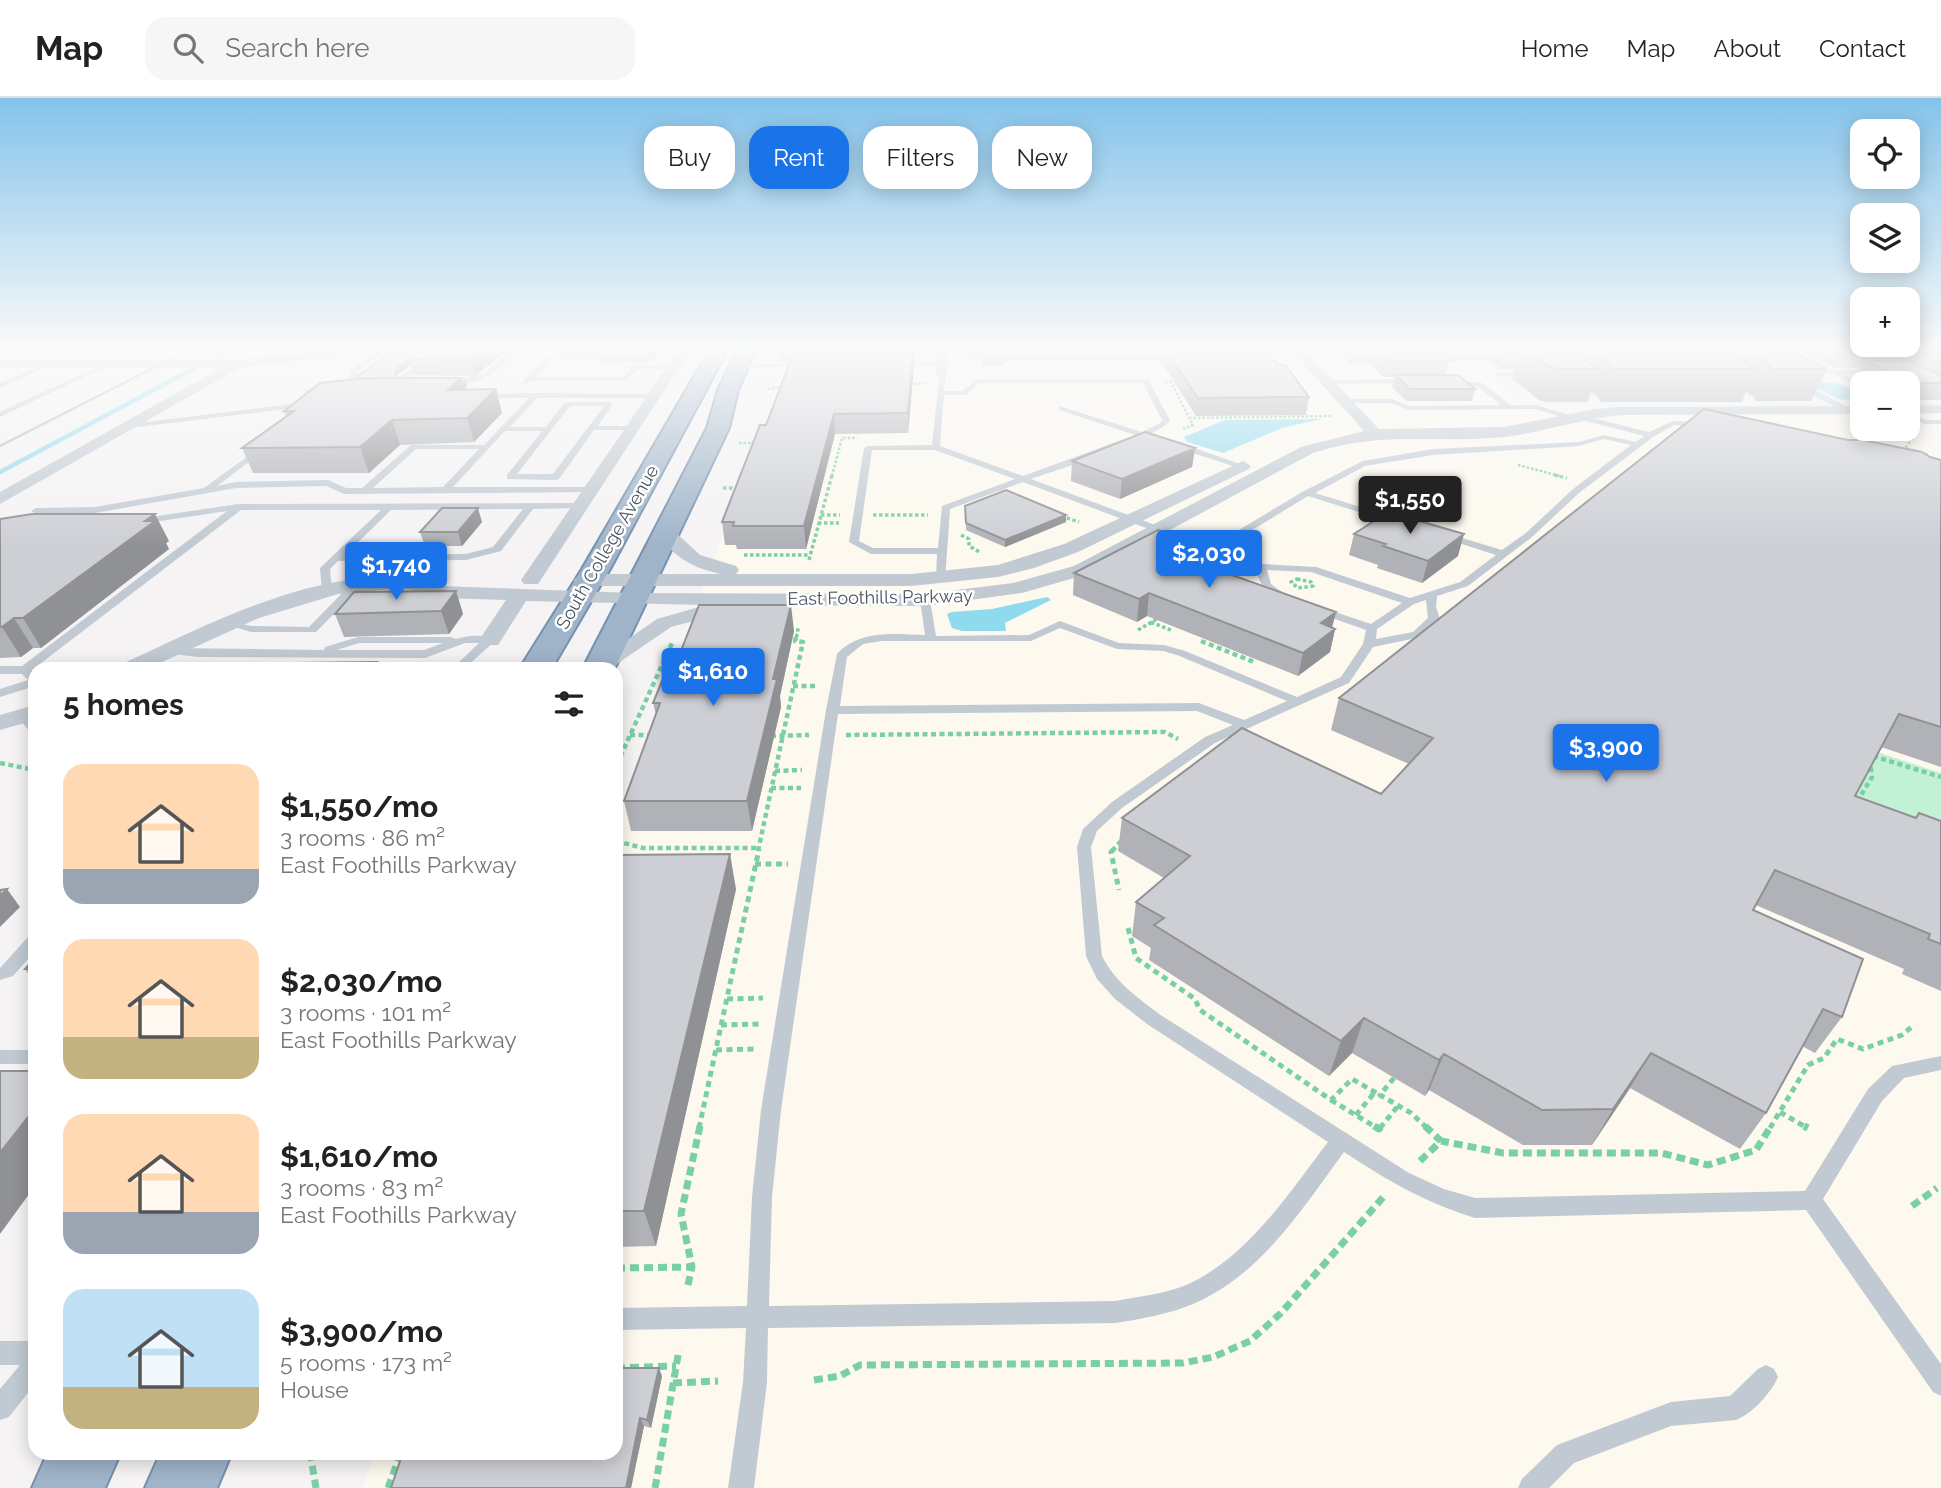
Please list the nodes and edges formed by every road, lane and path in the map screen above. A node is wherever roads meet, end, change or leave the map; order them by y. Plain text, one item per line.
1 (147, 416) edge
2 (227, 416) edge
3 (516, 416) edge
4 (559, 416) edge
5 (601, 416) edge
6 (640, 416) edge
7 (681, 416) edge
8 (722, 416) edge
9 (938, 416) edge
10 (1085, 416) edge
11 (1164, 416) edge
12 (1331, 416) dead end
13 (1356, 416) edge
14 (1570, 416) edge
15 (1591, 416) edge
16 (1189, 418) dead end
17 (1578, 418) junction
18 (1920, 419) edge
19 (1941, 422) edge
20 (129, 426) junction
21 (592, 428) junction
22 (631, 428) junction
23 (1719, 428) edge
24 (503, 429) junction
25 (548, 429) junction
26 (1371, 431) junction
27 (1142, 435) junction
28 (1650, 435) junction
29 (1157, 439) edge
30 (1911, 441) edge
31 (271, 442) edge
32 (739, 443) dead end
33 (763, 443) edge
34 (1168, 443) edge
35 (1636, 444) junction
36 (486, 447) junction
37 (936, 447) junction
38 (1927, 457) edge
39 (1513, 464) dead end
40 (1242, 466) junction
41 (1022, 479) junction
42 (1572, 480) dead end
43 (723, 488) dead end
44 (749, 488) edge
45 (590, 489) junction
46 (205, 490) junction
47 (446, 490) junction
48 (364, 491) junction
49 (1307, 494) junction
50 (0, 499) edge
51 (530, 506) junction
52 (579, 506) junction
53 (239, 507) junction
54 (389, 507) junction
55 (36, 512) edge
56 (928, 514) dead end
57 (820, 515) dead end
58 (844, 515) dead end
59 (869, 515) dead end
60 (1058, 515) edge
61 (1129, 519) junction
62 (1071, 520) dead end
63 (132, 523) edge
64 (818, 523) dead end
65 (845, 523) dead end
66 (1411, 525) edge
67 (1159, 529) junction
68 (1433, 532) edge
69 (666, 533) junction
70 (957, 534) dead end
71 (1214, 550) junction
72 (943, 551) junction
73 (1504, 554) junction
74 (742, 555) dead end
75 (810, 555) dead end
76 (336, 558) junction
77 (985, 559) dead end
78 (1261, 567) junction
79 (941, 579) junction
80 (818, 580) junction
81 (355, 586) junction
82 (526, 587) junction
83 (584, 588) junction
84 (327, 590) junction
85 (638, 590) junction
86 (1432, 596) junction
87 (792, 600) junction
88 (925, 600) junction
89 (1410, 602) junction
90 (1300, 603) edge
91 (1313, 608) edge
92 (1162, 616) edge
93 (231, 624) junction
94 (779, 628) edge
95 (1135, 632) dead end
96 (1370, 636) junction
97 (490, 639) junction
98 (931, 639) junction
99 (672, 642) dead end
100 (36, 662) edge
101 (154, 662) edge
102 (465, 662) edge
103 (540, 662) edge
104 (602, 662) edge
105 (606, 662) edge
106 (28, 668) edge
107 (0, 670) edge
108 (25, 670) junction
109 (28, 673) edge
110 (28, 683) edge
111 (793, 686) junction
112 (821, 686) dead end
113 (0, 693) edge
114 (1297, 701) junction
115 (832, 710) junction
116 (1244, 725) junction
117 (630, 735) junction
118 (657, 735) edge
119 (810, 735) dead end
120 (845, 735) dead end
121 (768, 736) edge
122 (782, 736) junction
123 (1180, 740) dead end
124 (623, 751) edge
125 (0, 763) edge
126 (28, 769) edge
127 (804, 770) dead end
128 (775, 771) junction
129 (1941, 778) edge
130 (1857, 785) edge
131 (771, 788) junction
132 (801, 788) dead end
133 (1869, 789) junction
134 (1847, 809) edge
135 (1126, 837) edge
136 (623, 843) edge
137 (759, 848) junction
138 (788, 863) dead end
139 (755, 864) junction
140 (1119, 890) dead end
141 (1128, 928) dead end
142 (28, 948) edge
143 (0, 974) edge
144 (763, 998) dead end
145 (727, 999) junction
146 (760, 1024) dead end
147 (721, 1025) junction
148 (1914, 1026) dead end
149 (754, 1049) dead end
150 (716, 1050) junction
151 (0, 1057) edge
152 (28, 1057) edge
153 (1941, 1063) edge
154 (1394, 1077) dead end
155 (1378, 1093) junction
156 (1331, 1100) junction
157 (1399, 1106) junction
158 (1780, 1112) junction
159 (1356, 1115) junction
160 (1808, 1128) dead end
161 (1341, 1140) junction
162 (1441, 1141) junction
163 (1420, 1160) dead end
164 (1937, 1188) dead end
165 (1811, 1200) junction
166 (1912, 1206) dead end
167 (692, 1267) junction
168 (623, 1268) edge
169 (688, 1285) dead end
170 (757, 1316) junction
171 (623, 1320) edge
172 (678, 1350) dead end
173 (0, 1353) edge
174 (28, 1353) edge
175 (676, 1366) junction
176 (623, 1368) edge
177 (28, 1374) edge
178 (1766, 1377) dead end
179 (718, 1381) dead end
180 (674, 1383) junction
181 (1941, 1384) edge
182 (0, 1408) edge
183 (83, 1460) edge
184 (194, 1460) edge
185 (311, 1460) edge
186 (398, 1460) edge
187 (67, 1488) edge
188 (180, 1488) edge
189 (316, 1488) edge
190 (388, 1488) edge
191 (654, 1488) edge
192 (741, 1488) edge
193 (1531, 1488) edge

1 - 20 street
2 - 20 lane
3 - 24 lane
4 - 25 lane
5 - 21 lane
6 - 22 street
7 - 83 highway, South College Avenue
8 - 69 highway, South College Avenue
9 - 37 lane
10 - 27 lane
11 - 27 lane
12 - 16 path
13 - 26 street
14 - 17 lane
15 - 17 street, East Foothills Parkway
17 - 26 street, East Foothills Parkway
17 - 28 lane
18 - 19 lane
20 - 50 street
21 - 22 lane
21 - 25 lane
22 - 45 street
23 - 28 lane
24 - 25 lane
24 - 36 lane
26 - 40 street, East Foothills Parkway
26 - 67 street, East Foothills Parkway
27 - 29 lane
27 - 41 lane
28 - 35 lane
30 - 38 path
31 - 46 lane
32 - 33 path
34 - 40 lane
35 - 49 lane
35 - 73 lane
36 - 47 lane
36 - 48 lane
37 - 41 lane
37 - 72 lane
39 - 42 path
40 - 61 street, East Foothills Parkway
41 - 61 lane
41 - 72 lane
43 - 44 path
45 - 47 lane
45 - 52 street
46 - 48 lane
46 - 55 lane
47 - 48 lane
49 - 66 lane
49 - 71 lane
51 - 52 lane
51 - 54 lane
51 - 76 lane
52 - 82 street
53 - 54 lane
53 - 63 lane
53 - 100 lane
54 - 76 lane
56 - 59 path
57 - 58 path
60 - 62 path
61 - 67 lane
61 - 79 street, East Foothills Parkway
64 - 65 path
67 - 71 lane
67 - 88 street, East Foothills Parkway
68 - 73 lane
69 - 80 street
69 - 85 highway, South College Avenue
70 - 77 path
71 - 78 lane
72 - 79 lane
73 - 86 lane
74 - 75 path
76 - 84 lane
78 - 89 lane
78 - 90 lane
79 - 80 street, East Foothills Parkway
80 - 85 street, East Foothills Parkway
81 - 82 street, East Foothills Parkway
81 - 84 street
81 - 93 lane
82 - 83 street, East Foothills Parkway
82 - 97 street
83 - 85 street, East Foothills Parkway
83 - 103 highway, South College Avenue
84 - 93 street
85 - 87 street, East Foothills Parkway
85 - 104 highway, South College Avenue
86 - 89 lane
86 - 96 lane
87 - 88 street, East Foothills Parkway
87 - 105 street
88 - 98 lane
89 - 96 lane
91 - 96 lane
92 - 95 path
93 - 101 street
94 - 111 path
96 - 114 lane
97 - 101 lane
97 - 102 lane
98 - 114 lane
98 - 115 lane
99 - 117 path
106 - 108 lane
107 - 108 lane
108 - 109 lane
110 - 113 lane
111 - 112 path
111 - 122 path
114 - 116 lane
115 - 116 lane
115 - 170 lane
116 - 161 lane
117 - 118 path
117 - 124 path
119 - 122 path
120 - 123 path
121 - 122 path
122 - 128 path
125 - 126 path
127 - 128 path
128 - 131 path
129 - 133 path
130 - 133 path
131 - 132 path
131 - 137 path
133 - 134 path
135 - 140 path
136 - 137 path
137 - 139 path
138 - 139 path
139 - 145 path
141 - 156 path
142 - 143 lane
144 - 145 path
145 - 147 path
146 - 147 path
147 - 150 path
148 - 158 path
149 - 150 path
150 - 167 path
151 - 152 lane
153 - 165 lane
154 - 155 path
155 - 156 path
155 - 157 path
155 - 159 path
156 - 159 path
157 - 159 path
157 - 162 path
158 - 160 path
158 - 162 path
161 - 165 lane
161 - 170 lane
162 - 163 path
164 - 166 path
165 - 181 lane
167 - 168 path
167 - 169 path
170 - 171 lane
170 - 192 lane
172 - 175 path
173 - 174 lane
175 - 176 path
175 - 180 path
177 - 182 lane
178 - 193 lane
179 - 180 path
180 - 191 path
183 - 187 highway
184 - 188 highway
185 - 189 path
186 - 190 path

